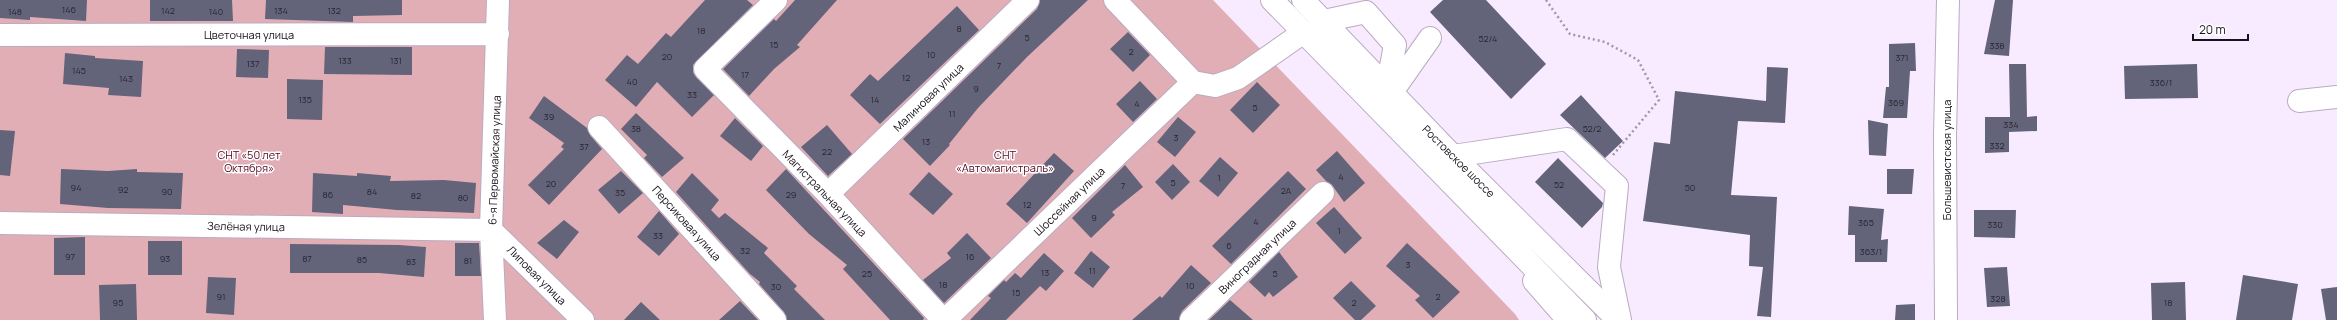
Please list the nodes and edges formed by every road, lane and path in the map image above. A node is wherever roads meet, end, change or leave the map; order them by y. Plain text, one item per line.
1 (498, 0) edge
2 (776, 0) edge
3 (1028, 0) edge
4 (1115, 0) edge
5 (1272, 0) edge
6 (1303, 0) edge
7 (1546, 0) edge
8 (1948, 0) edge
9 (1324, 21) junction
10 (1304, 32) junction
11 (498, 34) junction
12 (0, 35) edge
13 (1430, 38) dead end
14 (1193, 82) junction
15 (1389, 90) junction
16 (2337, 96) edge
17 (2300, 102) dead end
18 (599, 127) dead end
19 (1453, 156) junction
20 (1600, 170) junction
21 (1449, 181) junction
22 (1322, 193) dead end
23 (828, 194) junction
24 (0, 223) edge
25 (491, 230) junction
26 (495, 320) edge
27 (582, 320) edge
28 (776, 320) edge
29 (944, 320) edge
30 (1191, 320) edge
31 (1568, 320) edge
32 (1585, 320) edge
33 (1619, 320) edge
34 (1946, 320) edge

1 - 11 main road, 6-я Первомайская улица
2 - 23 main road, Магистральная улица
3 - 23 main road, Малиновая улица
4 - 14 main road
5 - 10 main road, Ростовское шоссе
6 - 9 main road, Ростовское шоссе
7 - 20 path
8 - 34 main road, Большевистская улица
9 - 15 main road, Ростовское шоссе
9 - 15 main road
10 - 14 main road
10 - 21 main road, Ростовское шоссе
11 - 12 main road, Цветочная улица
11 - 25 main road, 6-я Первомайская улица
13 - 15 main road
14 - 29 main road, Шоссейная улица
15 - 19 main road, Ростовское шоссе
16 - 17 main road
18 - 28 main road, Персиковая улица
19 - 20 main road
19 - 33 main road, Ростовское шоссе
20 - 33 main road
21 - 31 main road
21 - 32 main road, Ростовское шоссе
22 - 30 main road, Виноградная улица
23 - 29 main road, Магистральная улица
24 - 25 main road, Зелёная улица
25 - 26 main road, 6-я Первомайская улица
25 - 27 main road, Липовая улица

